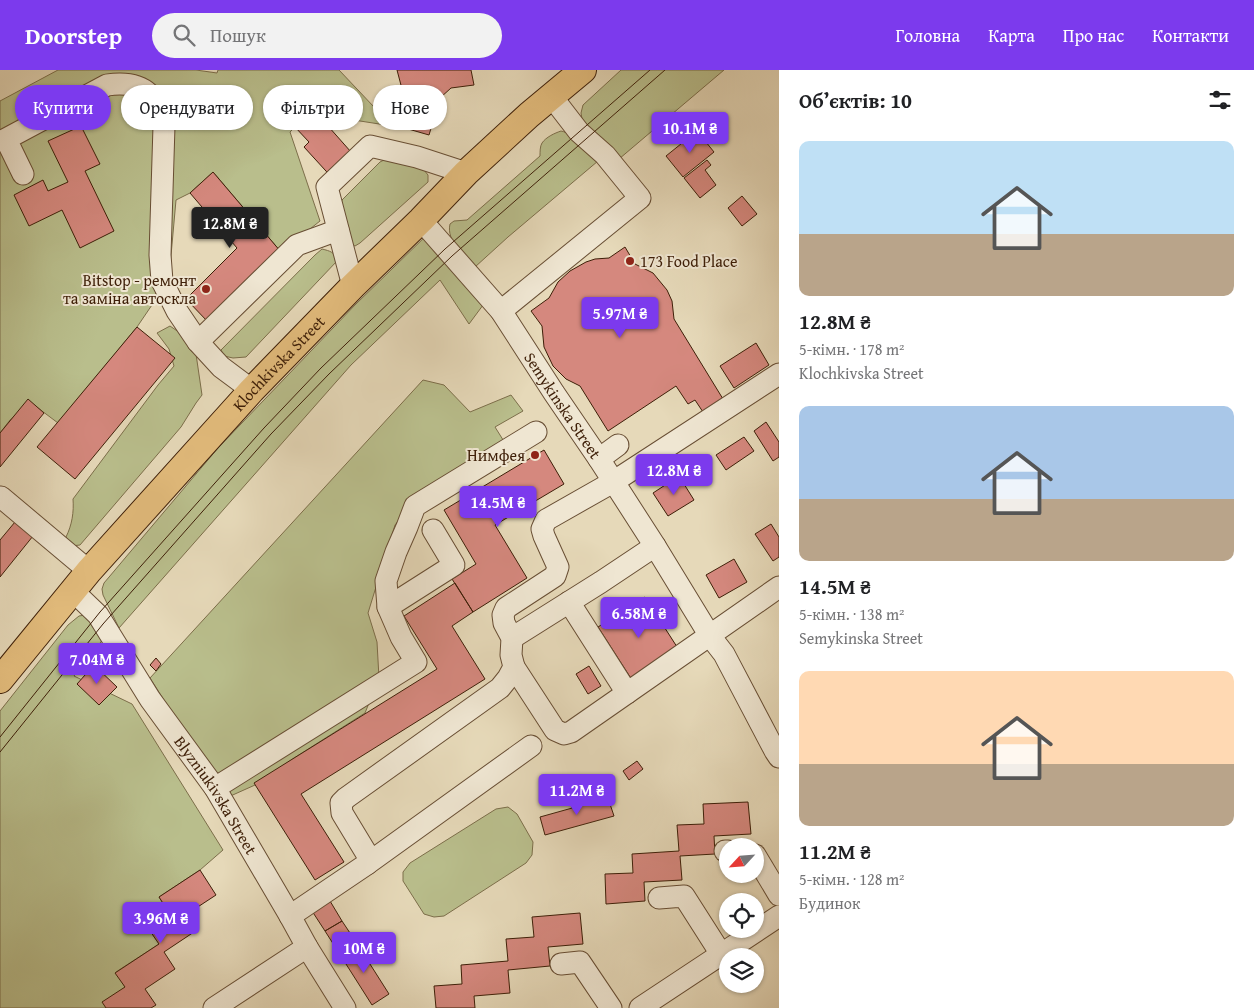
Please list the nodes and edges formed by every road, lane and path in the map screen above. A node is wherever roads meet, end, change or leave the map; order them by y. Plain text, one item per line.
1 (584, 70) edge
2 (552, 96) junction
3 (466, 173) junction
4 (23, 174) dead end
5 (420, 220) junction
6 (338, 230) junction
7 (352, 286) junction
8 (502, 311) junction
9 (198, 342) junction
10 (779, 374) edge
11 (252, 390) junction
12 (536, 432) dead end
13 (618, 446) dead end
14 (599, 459) junction
15 (613, 482) junction
16 (0, 497) edge
17 (434, 530) dead end
18 (655, 546) junction
19 (89, 571) junction
20 (779, 587) edge
21 (73, 591) junction
22 (569, 602) junction
23 (388, 607) junction
24 (710, 636) junction
25 (512, 638) junction
26 (514, 667) junction
27 (0, 680) edge
28 (627, 694) junction
29 (531, 746) dead end
30 (779, 758) edge
31 (216, 788) junction
32 (367, 864) junction
33 (764, 870) edge
34 (779, 895) edge
35 (659, 898) dead end
36 (290, 916) junction
37 (779, 916) edge
38 (307, 947) junction
39 (730, 948) edge
40 (719, 951) edge
41 (719, 956) edge
42 (561, 964) dead end
43 (668, 1000) edge
44 (214, 1008) edge
45 (345, 1008) edge
46 (611, 1008) edge
47 (640, 1008) edge

1 - 2 main road, Klochkivska Street
2 - 3 main road, Klochkivska Street
2 - 8 street
3 - 5 main road, Klochkivska Street
3 - 6 street
4 - 9 street
5 - 7 main road, Klochkivska Street
5 - 8 street, Semykinska Street
6 - 7 street
6 - 9 street
7 - 11 main road, Klochkivska Street
8 - 14 street, Semykinska Street
9 - 11 street
10 - 15 street
11 - 19 main road, Klochkivska Street
12 - 23 street
13 - 14 street
14 - 15 street, Semykinska Street
15 - 18 street, Semykinska Street
15 - 25 street
16 - 19 street
17 - 23 street
18 - 22 street
18 - 24 street, Semykinska Street
19 - 21 main road, Klochkivska Street
20 - 24 street
21 - 27 main road, Klochkivska Street
21 - 31 street, Blyzniukivska Street
22 - 25 street
22 - 28 street
23 - 31 street
24 - 28 street
24 - 30 street, Semykinska Street
25 - 26 street
26 - 28 street
26 - 32 street
29 - 32 street
31 - 36 street, Blyzniukivska Street
32 - 36 street
33 - 34 street
35 - 40 street
36 - 38 street, Blyzniukivska Street
37 - 39 street
38 - 44 street
38 - 45 street, Blyzniukivska Street
41 - 43 street
42 - 46 street
43 - 47 street

